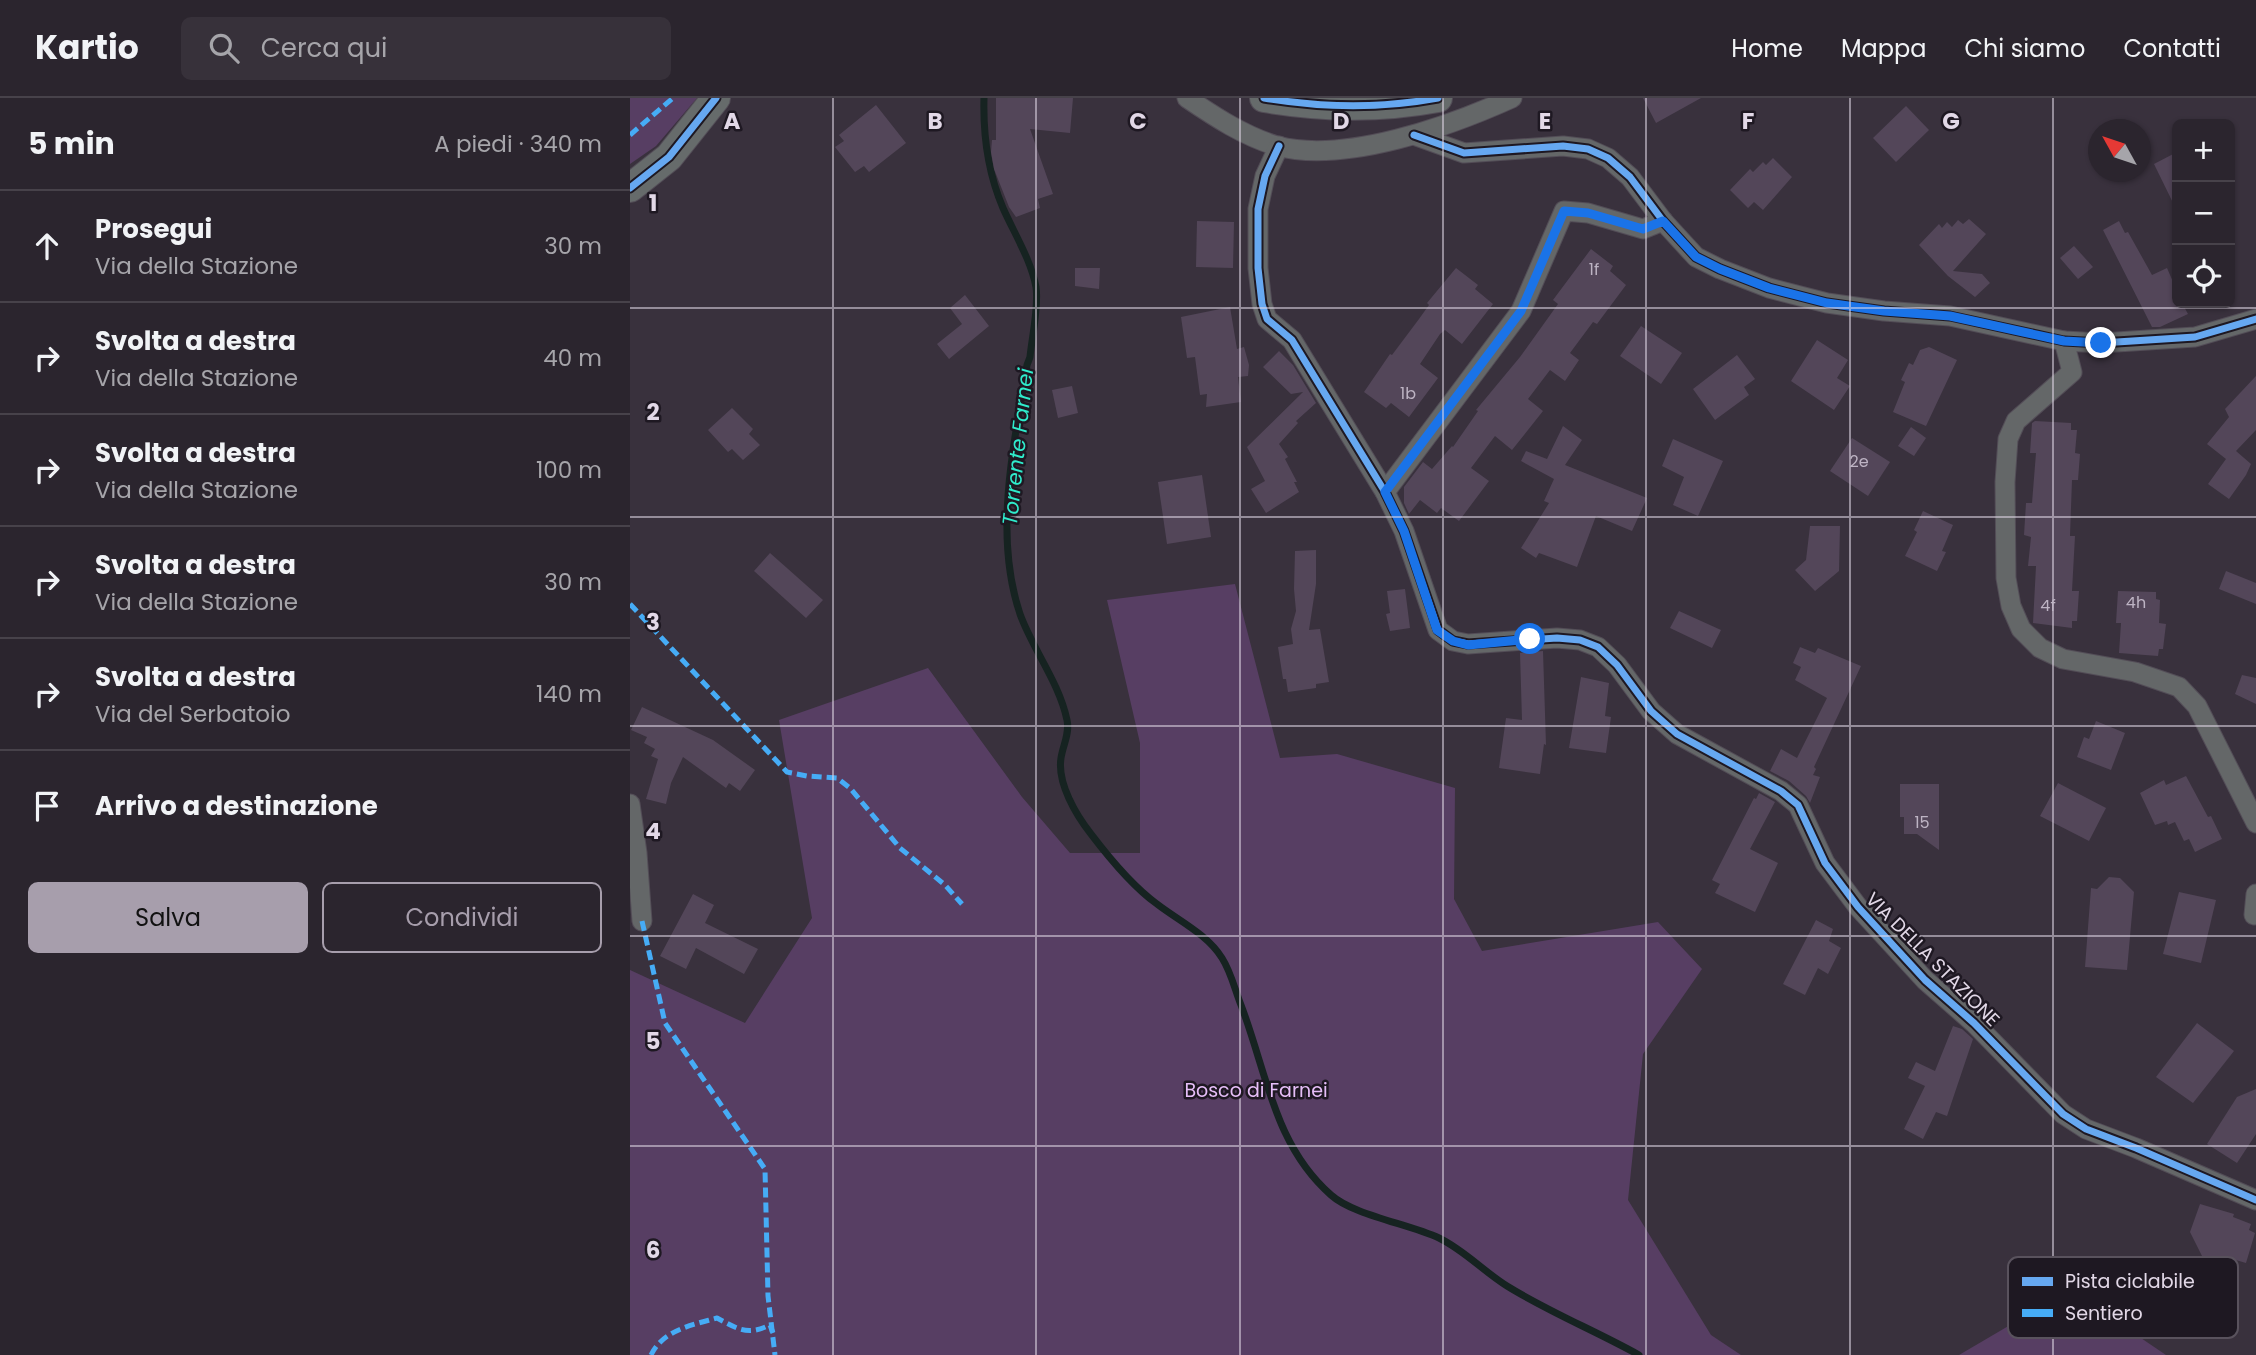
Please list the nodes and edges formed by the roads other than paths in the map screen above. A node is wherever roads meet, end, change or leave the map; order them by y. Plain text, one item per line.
1 (716, 98) edge
2 (1187, 98) edge
3 (1264, 98) edge
4 (1438, 98) edge
5 (1512, 98) edge
6 (1414, 135) junction
7 (1279, 146) junction
8 (630, 188) edge
9 (1663, 221) junction
10 (2256, 319) edge
11 (2064, 341) junction
12 (1385, 492) junction
13 (630, 804) edge
14 (2256, 823) edge
15 (634, 855) edge
16 (2256, 894) edge
17 (2254, 915) edge
18 (642, 921) dead end
19 (2256, 1200) edge

1 - 8 main road
2 - 7 street
3 - 4 main road
5 - 6 street
6 - 7 street
6 - 9 street
7 - 12 street, VIA DELLA STAZIONE
9 - 11 street
9 - 12 street
10 - 11 street
11 - 14 street
12 - 19 street, VIA DELLA STAZIONE
13 - 15 street
15 - 18 street
16 - 17 street

